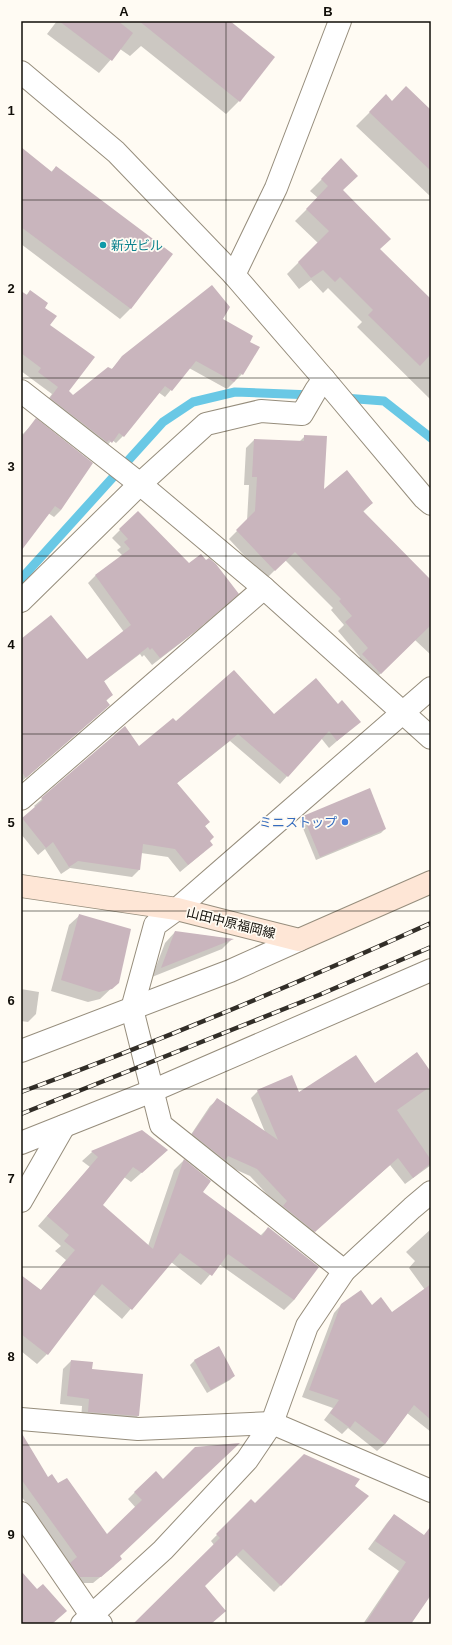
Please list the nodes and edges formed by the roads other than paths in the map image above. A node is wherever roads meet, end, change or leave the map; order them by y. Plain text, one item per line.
1 (340, 21) edge
2 (21, 72) edge
3 (234, 275) junction
4 (320, 384) junction
5 (21, 391) edge
6 (140, 484) junction
7 (431, 504) edge
8 (264, 588) junction
9 (21, 602) edge
10 (431, 688) edge
11 (402, 712) junction
12 (431, 738) edge
13 (21, 799) edge
14 (431, 882) edge
15 (21, 886) edge
16 (177, 909) junction
17 (298, 940) junction
18 (431, 970) edge
19 (132, 1009) junction
20 (21, 1051) edge
21 (152, 1091) junction
22 (64, 1126) junction
23 (21, 1143) edge
24 (431, 1192) edge
25 (21, 1201) edge
26 (344, 1271) junction
27 (21, 1419) edge
28 (272, 1423) junction
29 (431, 1491) edge
30 (21, 1513) edge
31 (91, 1621) edge

1 - 3 street
2 - 3 street
3 - 4 street
4 - 6 street
4 - 7 street
5 - 6 street
6 - 8 street
6 - 9 street
8 - 11 street
8 - 13 street
10 - 11 street
11 - 12 street
11 - 16 street
14 - 17 main road
15 - 16 main road, 山田中原福岡線
16 - 17 main road, 山田中原福岡線
16 - 19 street
17 - 19 street
18 - 21 street
19 - 20 street
19 - 21 street
21 - 22 street
21 - 26 street
22 - 23 street
22 - 25 street
24 - 26 street
26 - 28 street
27 - 28 street
28 - 29 street
28 - 31 street
30 - 31 street

